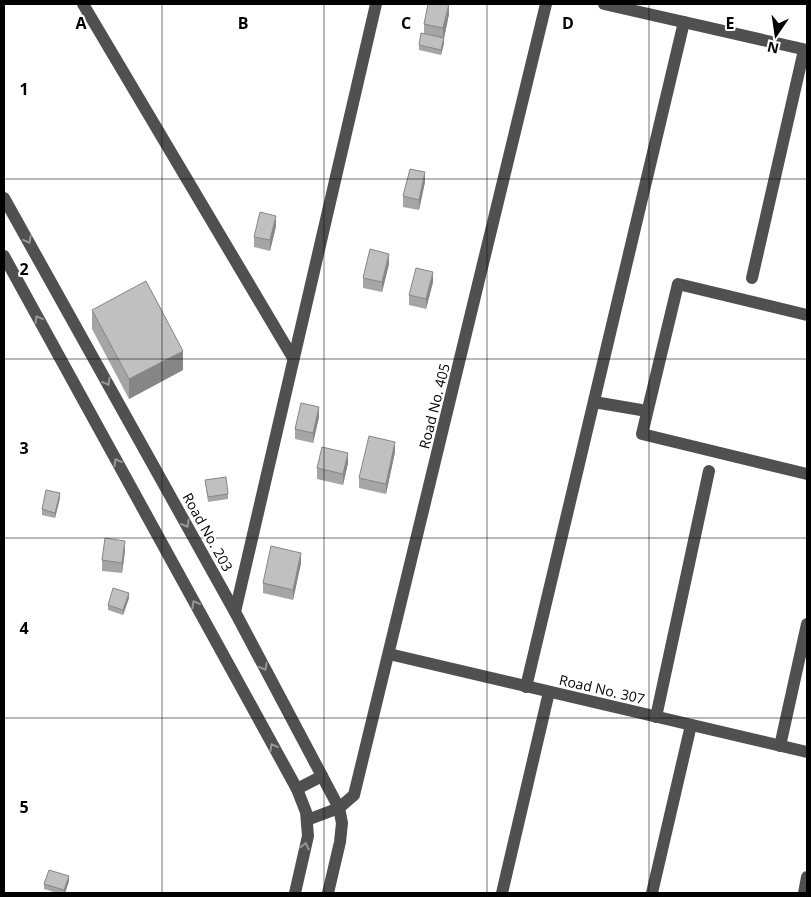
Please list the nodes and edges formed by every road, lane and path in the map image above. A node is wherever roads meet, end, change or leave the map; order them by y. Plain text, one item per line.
1 (83, 4) edge
2 (376, 4) edge
3 (546, 4) edge
4 (604, 4) edge
5 (684, 22) junction
6 (806, 50) edge
7 (4, 198) edge
8 (4, 256) edge
9 (752, 278) dead end
10 (807, 315) edge
11 (293, 358) junction
12 (594, 402) junction
13 (647, 411) junction
14 (709, 471) dead end
15 (807, 474) edge
16 (235, 612) junction
17 (807, 624) edge
18 (389, 654) junction
19 (526, 687) junction
20 (549, 692) junction
21 (656, 717) junction
22 (691, 725) junction
23 (780, 746) junction
24 (807, 752) edge
25 (322, 776) junction
26 (297, 789) junction
27 (339, 808) junction
28 (307, 820) junction
29 (807, 877) edge
30 (295, 893) edge
31 (328, 893) edge
32 (502, 893) edge
33 (652, 893) edge
34 (804, 893) edge

1 - 11 street
2 - 11 street
3 - 18 street, Road No. 405
4 - 5 street
5 - 6 street
5 - 12 street
6 - 9 street
7 -> 16 street, Road No. 203
26 -> 8 street
10 - 13 street
11 - 16 street
12 - 13 street
12 - 19 street
13 - 15 street
14 - 21 street
16 -> 25 street, Road No. 203
17 - 23 street
18 - 19 street, Road No. 307
18 - 27 street, Road No. 405
19 - 20 street, Road No. 307
20 - 21 street, Road No. 307
20 - 32 street
21 - 22 street, Road No. 307
22 - 23 street, Road No. 307
22 - 33 street
23 - 24 street, Road No. 307
25 - 26 street
25 - 27 street, Road No. 203
26 - 28 street
27 - 28 street
27 - 31 street, Road No. 203
30 -> 28 street
29 - 34 street

